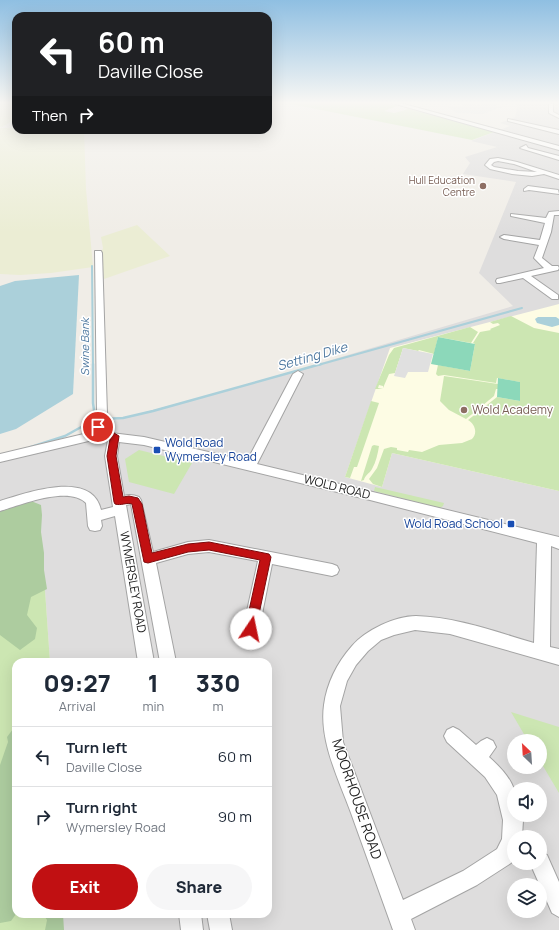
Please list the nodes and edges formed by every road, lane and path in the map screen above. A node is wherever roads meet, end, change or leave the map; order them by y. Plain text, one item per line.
1 (546, 146) edge
2 (526, 147) dead end
3 (534, 152) junction
4 (559, 158) edge
5 (541, 164) dead end
6 (530, 168) junction
7 (544, 172) junction
8 (559, 177) edge
9 (559, 184) edge
10 (526, 190) dead end
11 (558, 195) edge
12 (559, 213) edge
13 (516, 216) dead end
14 (549, 221) junction
15 (507, 238) dead end
16 (543, 243) junction
17 (98, 253) dead end
18 (555, 268) edge
19 (524, 275) junction
20 (500, 280) dead end
21 (555, 297) dead end
22 (298, 374) dead end
23 (97, 435) junction
24 (114, 436) junction
25 (0, 458) edge
26 (250, 466) junction
27 (0, 504) edge
28 (120, 506) junction
29 (544, 539) junction
30 (559, 543) edge
31 (266, 557) junction
32 (148, 559) junction
33 (332, 569) dead end
34 (251, 629) dead end
35 (542, 652) junction
36 (559, 657) edge
37 (145, 658) edge
38 (167, 658) edge
39 (453, 736) dead end
40 (513, 830) edge
41 (507, 851) edge
42 (543, 870) edge
43 (559, 906) edge
44 (190, 918) edge
45 (219, 918) edge
46 (401, 922) edge
47 (192, 930) edge
48 (221, 930) edge

1 - 3 street
2 - 3 street
3 - 4 street
5 - 6 street
6 - 7 street
6 - 7 street
7 - 8 street
9 - 11 street
10 - 11 street
12 - 14 street
13 - 14 street
14 - 16 street
15 - 16 street
16 - 18 street
17 - 23 street
18 - 19 street
19 - 20 street
19 - 21 street
22 - 26 street
23 - 24 street, WOLD ROAD
23 - 25 street, WOLD ROAD
24 - 26 street, WOLD ROAD
24 - 28 street, WYMERSLEY ROAD
26 - 29 street, WOLD ROAD
27 - 28 street
28 - 32 street, WYMERSLEY ROAD
28 - 37 street, WYMERSLEY ROAD
29 - 30 street, WOLD ROAD
29 - 35 street
31 - 32 street
31 - 33 street
31 - 34 street
32 - 38 street, WYMERSLEY ROAD
35 - 36 street, MOORHOUSE ROAD
35 - 46 street, MOORHOUSE ROAD
39 - 40 street
41 - 46 street
42 - 43 street
44 - 47 street
45 - 48 street

